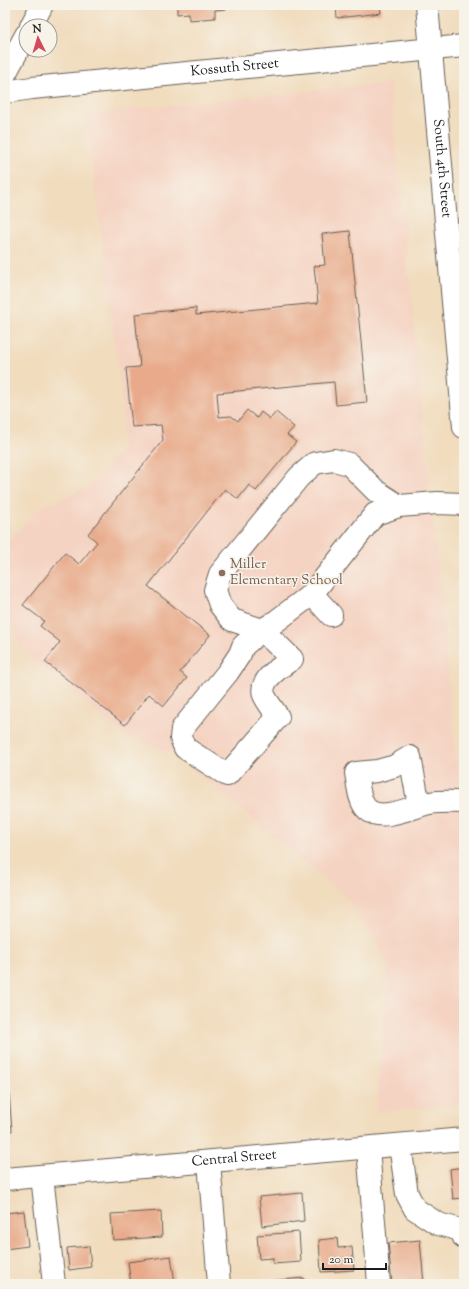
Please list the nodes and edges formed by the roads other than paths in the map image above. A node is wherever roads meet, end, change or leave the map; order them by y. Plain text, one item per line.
1 (42, 5) edge
2 (427, 5) edge
3 (35, 18) edge
4 (464, 46) edge
5 (432, 48) junction
6 (18, 50) edge
7 (5, 74) edge
8 (5, 92) edge
9 (464, 426) edge
10 (464, 504) edge
11 (399, 506) junction
12 (312, 594) junction
13 (331, 615) dead end
14 (262, 630) junction
15 (464, 802) edge
16 (419, 805) junction
17 (464, 1139) edge
18 (400, 1145) junction
19 (368, 1148) junction
20 (209, 1162) junction
21 (42, 1176) junction
22 (5, 1179) edge
23 (464, 1238) edge
24 (54, 1284) edge
25 (219, 1284) edge
26 (379, 1284) edge

1 - 3 street
2 - 5 street, South 4th Street
4 - 5 street, Kossuth Street
5 - 8 street, Kossuth Street
5 - 9 street, South 4th Street
6 - 7 street
10 - 11 street
11 - 12 street
11 - 14 street
12 - 13 street
12 - 14 street
14 - 14 street
15 - 16 street
16 - 16 street
17 - 18 street, Central Street
18 - 19 street, Central Street
18 - 23 street
19 - 20 street, Central Street
19 - 26 street
20 - 21 street, Central Street
20 - 25 street
21 - 22 street, Central Street
21 - 24 street

